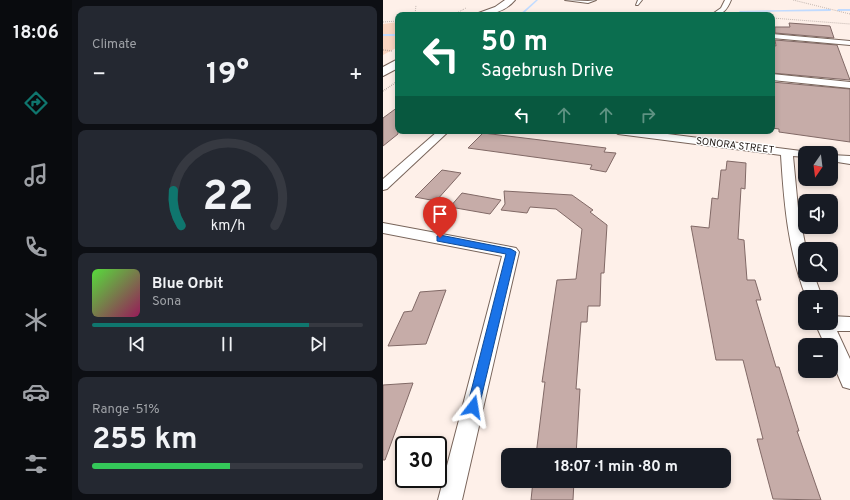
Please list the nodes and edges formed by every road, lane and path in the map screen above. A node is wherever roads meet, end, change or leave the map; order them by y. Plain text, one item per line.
1 (497, 0) edge
2 (511, 0) edge
3 (567, 0) edge
4 (596, 0) edge
5 (728, 0) edge
6 (793, 0) edge
7 (799, 0) edge
8 (415, 5) dead end
9 (415, 12) edge
10 (482, 12) edge
11 (488, 12) edge
12 (719, 12) edge
13 (850, 14) edge
14 (392, 18) dead end
15 (775, 18) edge
16 (391, 21) junction
17 (395, 21) edge
18 (383, 22) edge
19 (850, 24) edge
20 (775, 36) edge
21 (850, 43) edge
22 (395, 65) edge
23 (383, 72) edge
24 (775, 77) edge
25 (395, 83) edge
26 (850, 85) edge
27 (383, 91) edge
28 (441, 134) edge
29 (642, 134) edge
30 (787, 152) junction
31 (798, 153) edge
32 (838, 159) edge
33 (850, 160) edge
34 (383, 186) edge
35 (383, 228) edge
36 (812, 290) edge
37 (850, 324) edge
38 (850, 380) edge
39 (450, 500) edge

1 - 10 main road
2 - 11 main road
3 - 4 lane
5 - 12 street
6 - 7 path
7 - 13 path
8 - 9 path
14 - 16 path
15 - 19 path
16 - 17 path
16 - 18 path
20 - 21 street
22 - 23 main road
24 - 26 street
25 - 27 path
28 - 34 street
29 - 30 street, SONORA STREET
30 - 31 street, SONORA STREET
30 - 36 street
32 - 33 street
35 - 39 street
37 - 38 street

